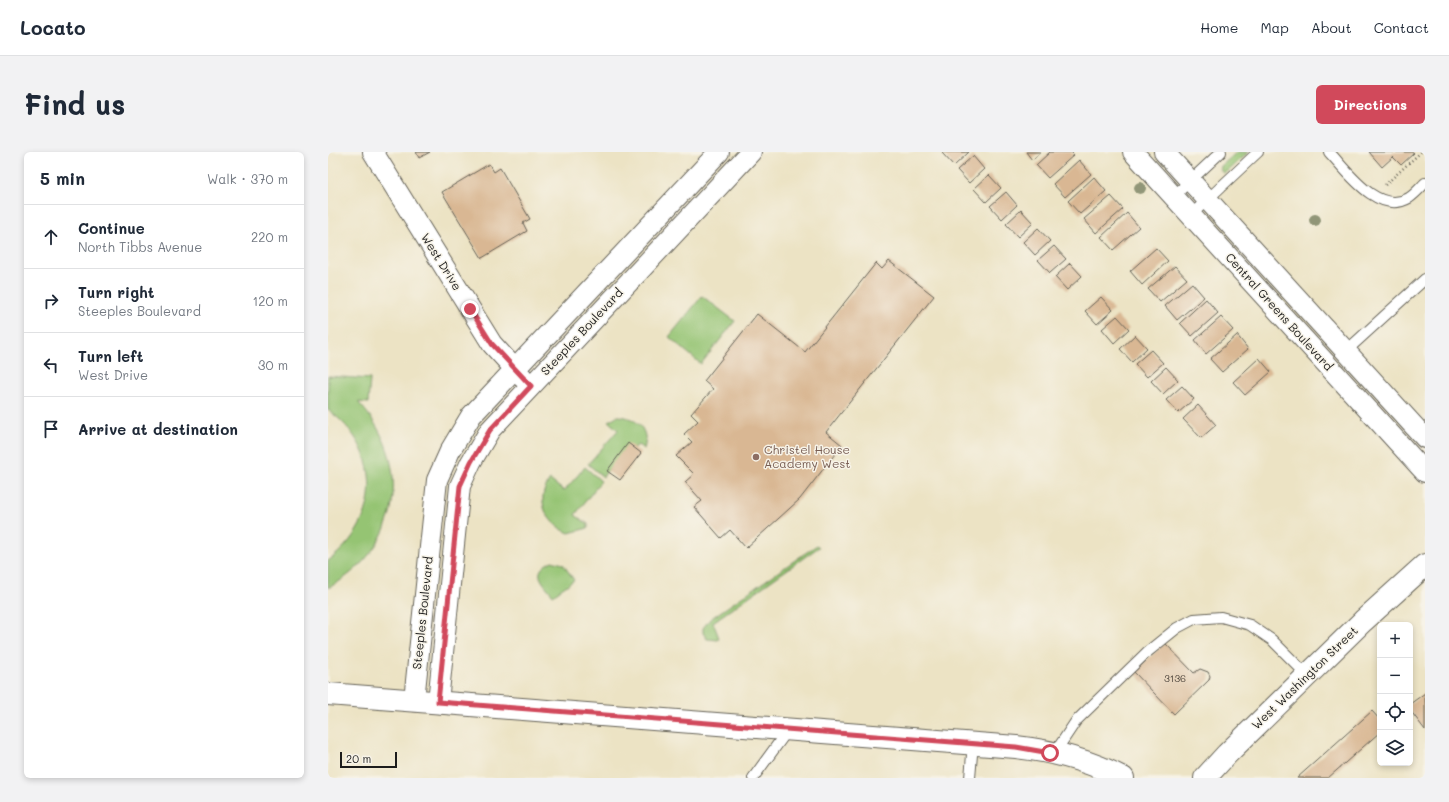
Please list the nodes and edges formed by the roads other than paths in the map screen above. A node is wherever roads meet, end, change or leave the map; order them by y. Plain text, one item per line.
1 (373, 152) edge
2 (719, 152) edge
3 (751, 152) edge
4 (1133, 152) edge
5 (1164, 152) edge
6 (1221, 152) edge
7 (1258, 152) edge
8 (1329, 152) edge
9 (1190, 181) junction
10 (1425, 183) edge
11 (1174, 196) junction
12 (1207, 199) junction
13 (1191, 215) junction
14 (1425, 278) edge
15 (1346, 351) junction
16 (514, 369) junction
17 (531, 386) junction
18 (1425, 438) edge
19 (1425, 472) edge
20 (1425, 565) edge
21 (1308, 676) junction
22 (328, 694) edge
23 (414, 700) junction
24 (438, 702) junction
25 (789, 730) junction
26 (973, 744) junction
27 (1054, 754) junction
28 (753, 778) edge
29 (970, 778) edge
30 (1123, 778) edge
31 (1206, 778) edge

1 - 16 street, West Drive
2 - 16 street, Steeples Boulevard
3 - 17 street, Steeples Boulevard
4 - 11 street, Central Greens Boulevard
5 - 9 street, Central Greens Boulevard
6 - 9 lane
7 - 12 lane
8 - 10 lane
9 - 11 lane
9 - 12 street, Central Greens Boulevard
11 - 13 street, Central Greens Boulevard
12 - 13 lane
12 - 15 street, Central Greens Boulevard
13 - 19 street, Central Greens Boulevard
14 - 15 lane
15 - 18 street, Central Greens Boulevard
16 - 17 street, West Drive
16 - 23 street, Steeples Boulevard
17 - 24 street, Steeples Boulevard
20 - 21 street, West Washington Street
21 - 27 lane
21 - 31 street, West Washington Street
22 - 23 street
23 - 24 street
24 - 25 street
25 - 26 street
25 - 28 lane
26 - 27 street
26 - 29 lane
27 - 30 street

